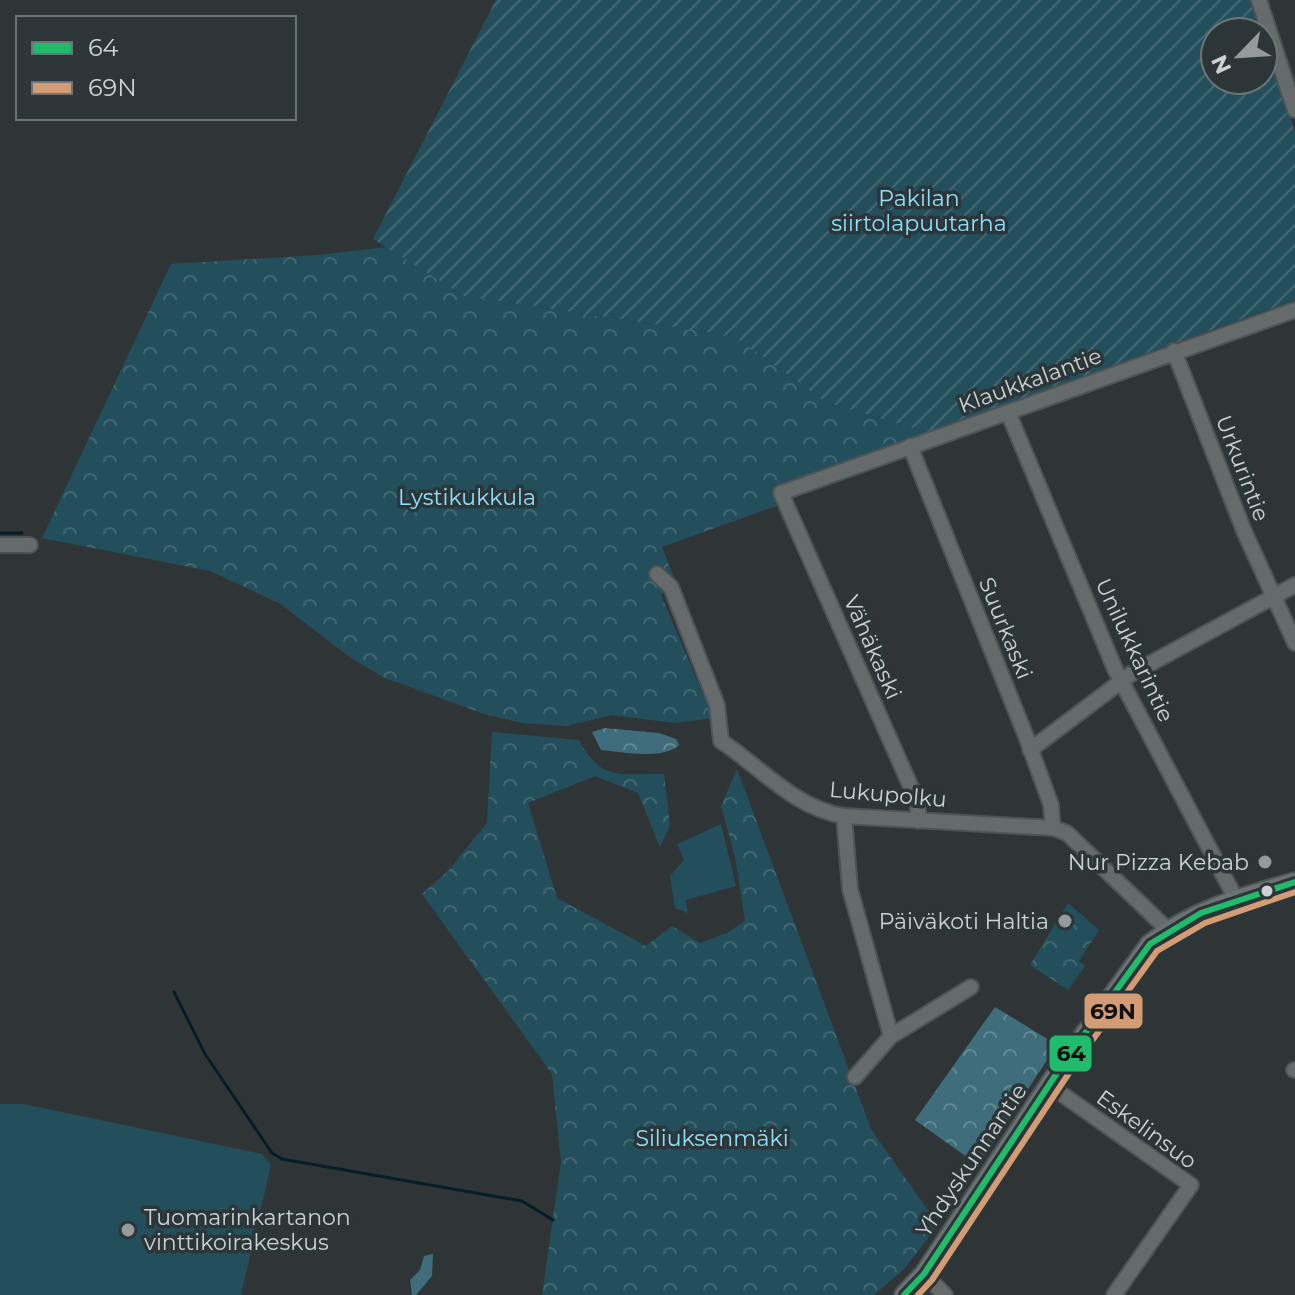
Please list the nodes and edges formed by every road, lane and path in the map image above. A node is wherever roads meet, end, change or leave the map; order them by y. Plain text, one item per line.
1 (1259, 0) edge
2 (1295, 110) edge
3 (1295, 310) edge
4 (1174, 351) junction
5 (1008, 412) junction
6 (910, 446) junction
7 (781, 493) joint
8 (0, 545) edge
9 (30, 545) dead end
10 (657, 574) dead end
11 (1295, 585) edge
12 (1273, 597) junction
13 (1295, 643) edge
14 (1121, 681) junction
15 (1030, 750) junction
16 (844, 816) junction
17 (918, 821) junction
18 (1053, 828) junction
19 (1295, 882) edge
20 (1236, 899) junction
21 (1168, 930) junction
22 (971, 987) dead end
23 (891, 1036) junction
24 (855, 1077) dead end
25 (1049, 1085) junction
26 (924, 1274) junction
27 (904, 1295) edge
28 (945, 1295) edge
29 (1114, 1295) edge

1 - 2 street
3 - 4 street, Klaukkalantie
4 - 5 street, Klaukkalantie
4 - 12 street, Urkurintie
5 - 6 street, Klaukkalantie
5 - 14 street, Unilukkarintie
6 - 7 street, Klaukkalantie
6 - 15 street, Suurkaski
7 - 17 street, Vähäkaski
8 - 9 street
10 - 16 street, Lukupolku
11 - 12 street
12 - 13 street, Urkurintie
12 - 14 street
14 - 15 street
14 - 20 street, Unilukkarintie
15 - 18 street, Suurkaski
16 - 17 street, Lukupolku
16 - 23 street
17 - 18 street, Lukupolku
18 - 21 street
19 - 20 main road, Yhdyskunnantie
20 - 21 main road, Yhdyskunnantie
21 - 25 main road, Yhdyskunnantie
22 - 23 street
23 - 24 street
25 - 26 main road, Yhdyskunnantie
25 - 29 street, Eskelinsuo
26 - 27 main road, Yhdyskunnantie
26 - 28 street

